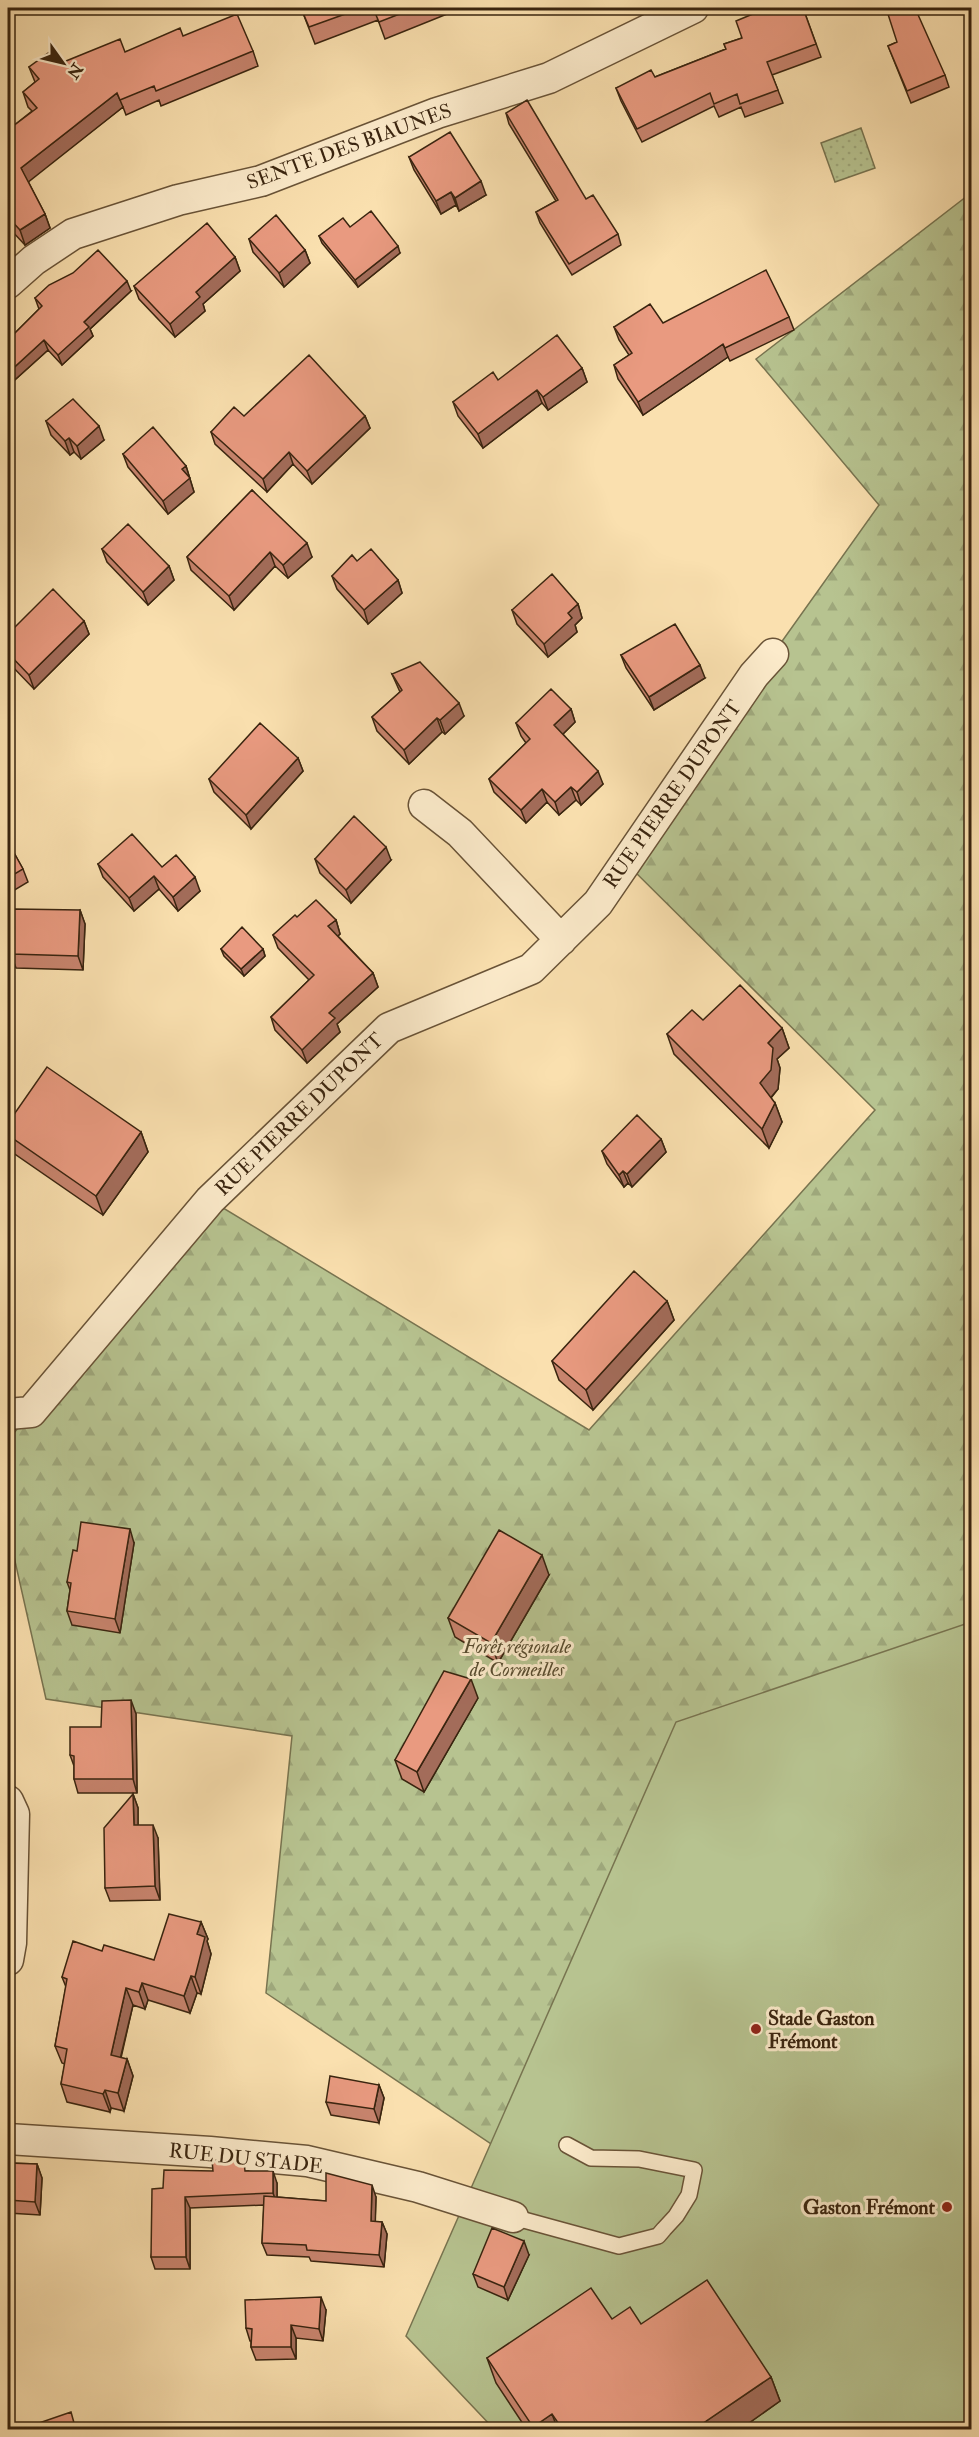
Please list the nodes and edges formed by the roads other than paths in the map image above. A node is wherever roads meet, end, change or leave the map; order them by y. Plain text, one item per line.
1 (693, 8) edge
2 (8, 283) edge
3 (773, 654) dead end
4 (424, 806) dead end
5 (561, 940) junction
6 (8, 1414) edge
7 (8, 1801) edge
8 (8, 1960) edge
9 (8, 2139) edge
10 (567, 2145) dead end
11 (513, 2217) joint

1 - 2 street, SENTE DES BIAUNES
3 - 5 street, RUE PIERRE DUPONT
4 - 5 street
5 - 6 street, RUE PIERRE DUPONT
7 - 8 street
9 - 11 street, RUE DU STADE
10 - 11 lane

